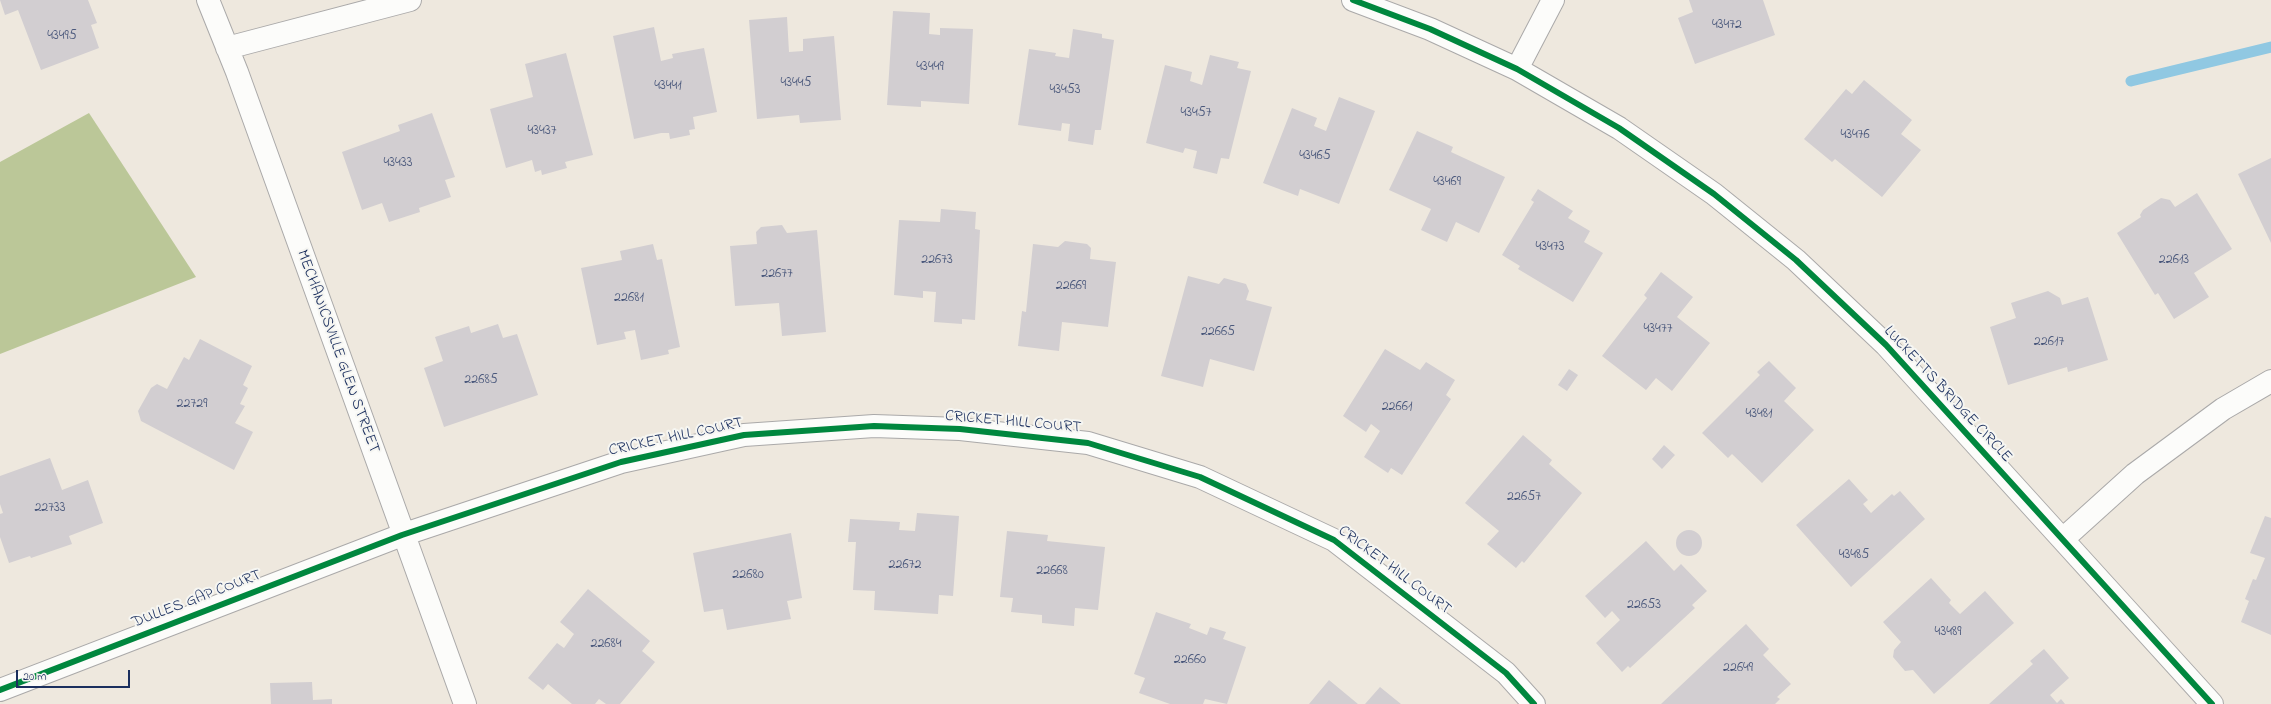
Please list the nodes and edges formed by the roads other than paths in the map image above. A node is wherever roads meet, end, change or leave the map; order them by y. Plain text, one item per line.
1 (208, 0) edge
2 (410, 0) edge
3 (1353, 0) edge
4 (1553, 0) edge
5 (227, 48) junction
6 (1517, 69) junction
7 (2271, 381) edge
8 (402, 536) junction
9 (2063, 539) junction
10 (0, 690) edge
11 (465, 704) edge
12 (1534, 704) edge
13 (2212, 704) edge

1 - 5 street, MECHANICSVILLE GLEN STREET
2 - 5 street
3 - 6 street, LUCKETTS BRIDGE CIRCLE
4 - 6 street
5 - 8 street, MECHANICSVILLE GLEN STREET
6 - 9 street, LUCKETTS BRIDGE CIRCLE
7 - 9 street
8 - 10 street, DULLES GAP COURT
8 - 11 street, MECHANICSVILLE GLEN STREET
8 - 12 street, CRICKET HILL COURT
9 - 13 street, LUCKETTS BRIDGE CIRCLE

